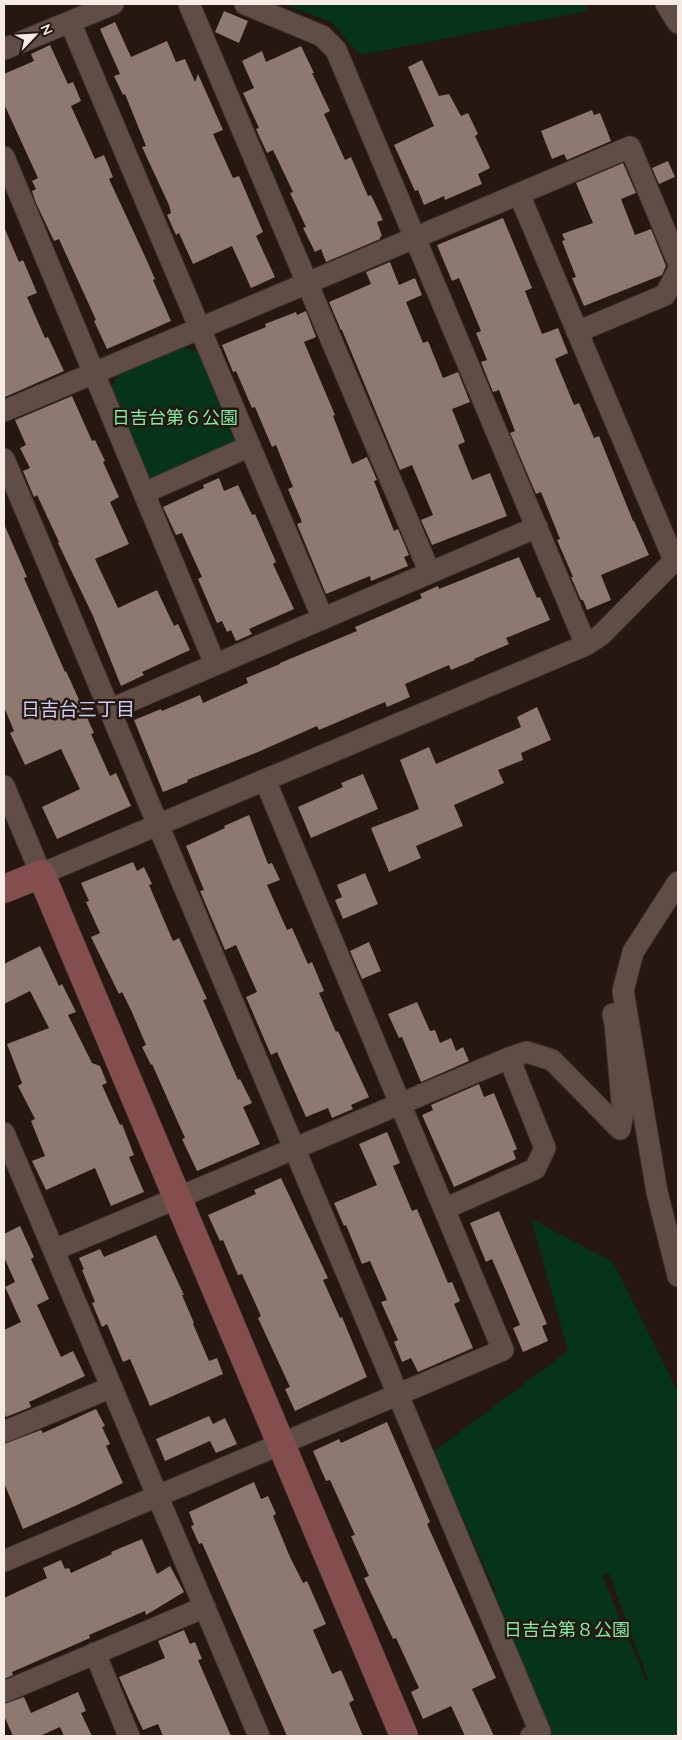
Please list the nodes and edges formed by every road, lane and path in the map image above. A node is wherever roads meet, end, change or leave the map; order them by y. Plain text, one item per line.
1 (114, 4) edge
2 (189, 4) edge
3 (245, 4) edge
4 (666, 4) edge
5 (70, 22) junction
6 (678, 23) edge
7 (4, 49) edge
8 (4, 157) edge
9 (519, 194) junction
10 (415, 238) junction
11 (678, 262) edge
12 (678, 271) edge
13 (307, 283) junction
14 (199, 328) junction
15 (577, 332) junction
16 (94, 372) junction
17 (4, 411) edge
18 (250, 446) junction
19 (4, 459) edge
20 (144, 493) junction
21 (537, 528) junction
22 (676, 559) edge
23 (430, 573) junction
24 (323, 618) junction
25 (586, 645) junction
26 (216, 664) junction
27 (109, 710) junction
28 (265, 780) junction
29 (4, 786) edge
30 (158, 825) junction
31 (41, 874) junction
32 (678, 882) edge
33 (4, 889) edge
34 (623, 991) junction
35 (509, 1058) junction
36 (401, 1103) junction
37 (4, 1132) edge
38 (294, 1148) junction
39 (177, 1198) junction
40 (444, 1208) junction
41 (54, 1250) junction
42 (678, 1276) edge
43 (112, 1387) junction
44 (398, 1394) junction
45 (4, 1432) edge
46 (281, 1444) junction
47 (158, 1496) junction
48 (4, 1561) edge
49 (205, 1607) junction
50 (95, 1653) junction
51 (4, 1692) edge
52 (129, 1736) edge
53 (259, 1736) edge
54 (404, 1736) edge
55 (531, 1736) edge

1 - 5 street
2 - 13 street
3 - 10 street
4 - 6 street
5 - 7 street
5 - 14 street
8 - 16 street
9 - 10 street
9 - 11 street
9 - 15 street
10 - 13 street
10 - 21 street
12 - 15 street
13 - 14 street
13 - 23 street
14 - 16 street
14 - 18 street
15 - 22 street
16 - 17 street
16 - 20 street
18 - 20 street
18 - 24 street
19 - 27 street
20 - 26 street
21 - 23 street
21 - 25 street
22 - 25 street
23 - 24 street
24 - 26 street
25 - 28 street
26 - 27 street
27 - 30 street
28 - 30 street
28 - 36 street
29 - 31 street
30 - 31 street
30 - 38 street
31 - 33 street
31 - 39 street
32 - 34 street
34 - 35 street
34 - 42 street
35 - 36 street
35 - 40 street
36 - 38 street
36 - 40 street
37 - 41 street
38 - 39 street
38 - 44 street
39 - 41 street
39 - 46 street
40 - 44 street
41 - 43 street
43 - 45 street
43 - 47 street
44 - 46 street
44 - 55 street
46 - 47 street
46 - 54 street
47 - 48 street
47 - 49 street
49 - 50 street
49 - 53 street
50 - 51 street
50 - 52 street

